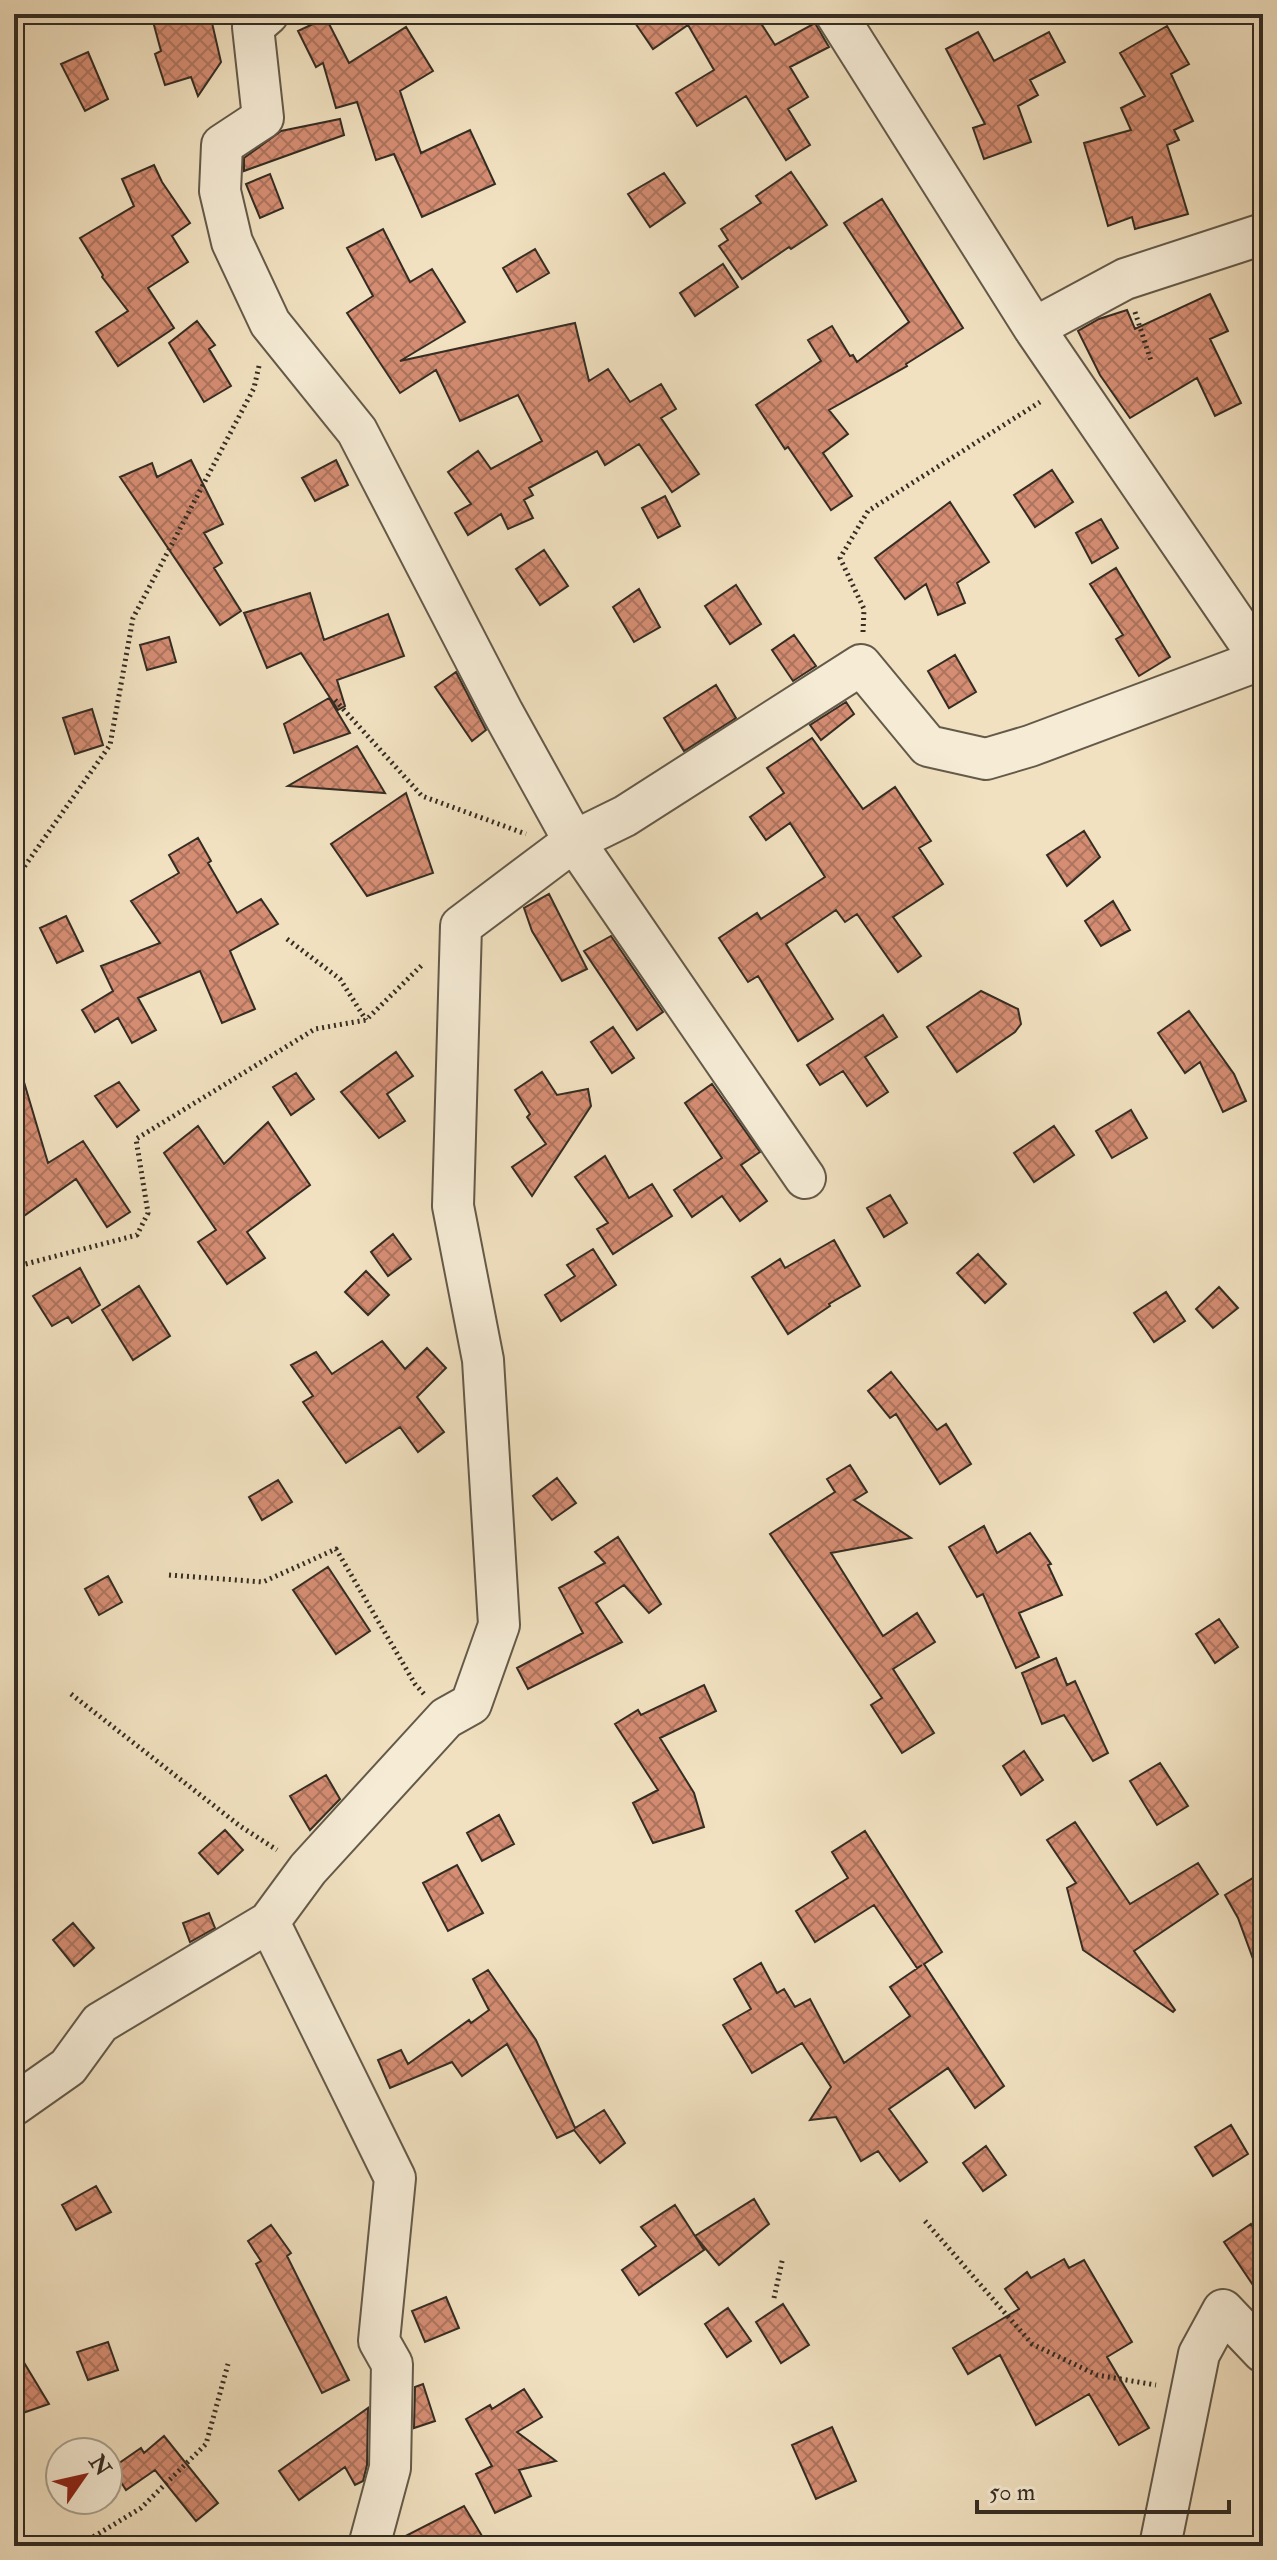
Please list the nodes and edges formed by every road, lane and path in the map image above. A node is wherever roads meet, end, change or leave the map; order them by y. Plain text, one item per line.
1 (268, 14) edge
2 (836, 14) edge
3 (1263, 234) edge
4 (1125, 279) junction
5 (270, 323) junction
6 (1046, 344) junction
7 (1151, 361) dead end
8 (1261, 661) edge
9 (861, 665) junction
10 (335, 700) dead end
11 (574, 841) junction
12 (14, 873) edge
13 (461, 926) junction
14 (287, 939) dead end
15 (366, 1020) junction
16 (805, 1178) dead end
17 (14, 1267) edge
18 (169, 1575) dead end
19 (71, 1694) dead end
20 (446, 1718) junction
21 (308, 1869) junction
22 (269, 1922) junction
23 (14, 2105) edge
24 (925, 2221) dead end
25 (783, 2257) dead end
26 (774, 2298) dead end
27 (1263, 2352) edge
28 (228, 2364) dead end
29 (1190, 2400) junction
30 (78, 2546) edge
31 (369, 2546) edge
32 (1160, 2546) edge

1 - 5 street
2 - 6 street
3 - 4 street
4 - 6 street
4 - 7 path
5 - 11 street
5 - 12 path
6 - 8 street
6 - 9 path
8 - 9 street
9 - 11 street
10 - 11 path
11 - 13 street
11 - 16 street
13 - 15 path
13 - 20 street
14 - 15 path
15 - 17 path
18 - 20 path
19 - 21 path
20 - 21 street
21 - 22 street
22 - 23 street
22 - 31 street
24 - 29 path
25 - 26 path
27 - 29 street
28 - 30 path
29 - 32 street

